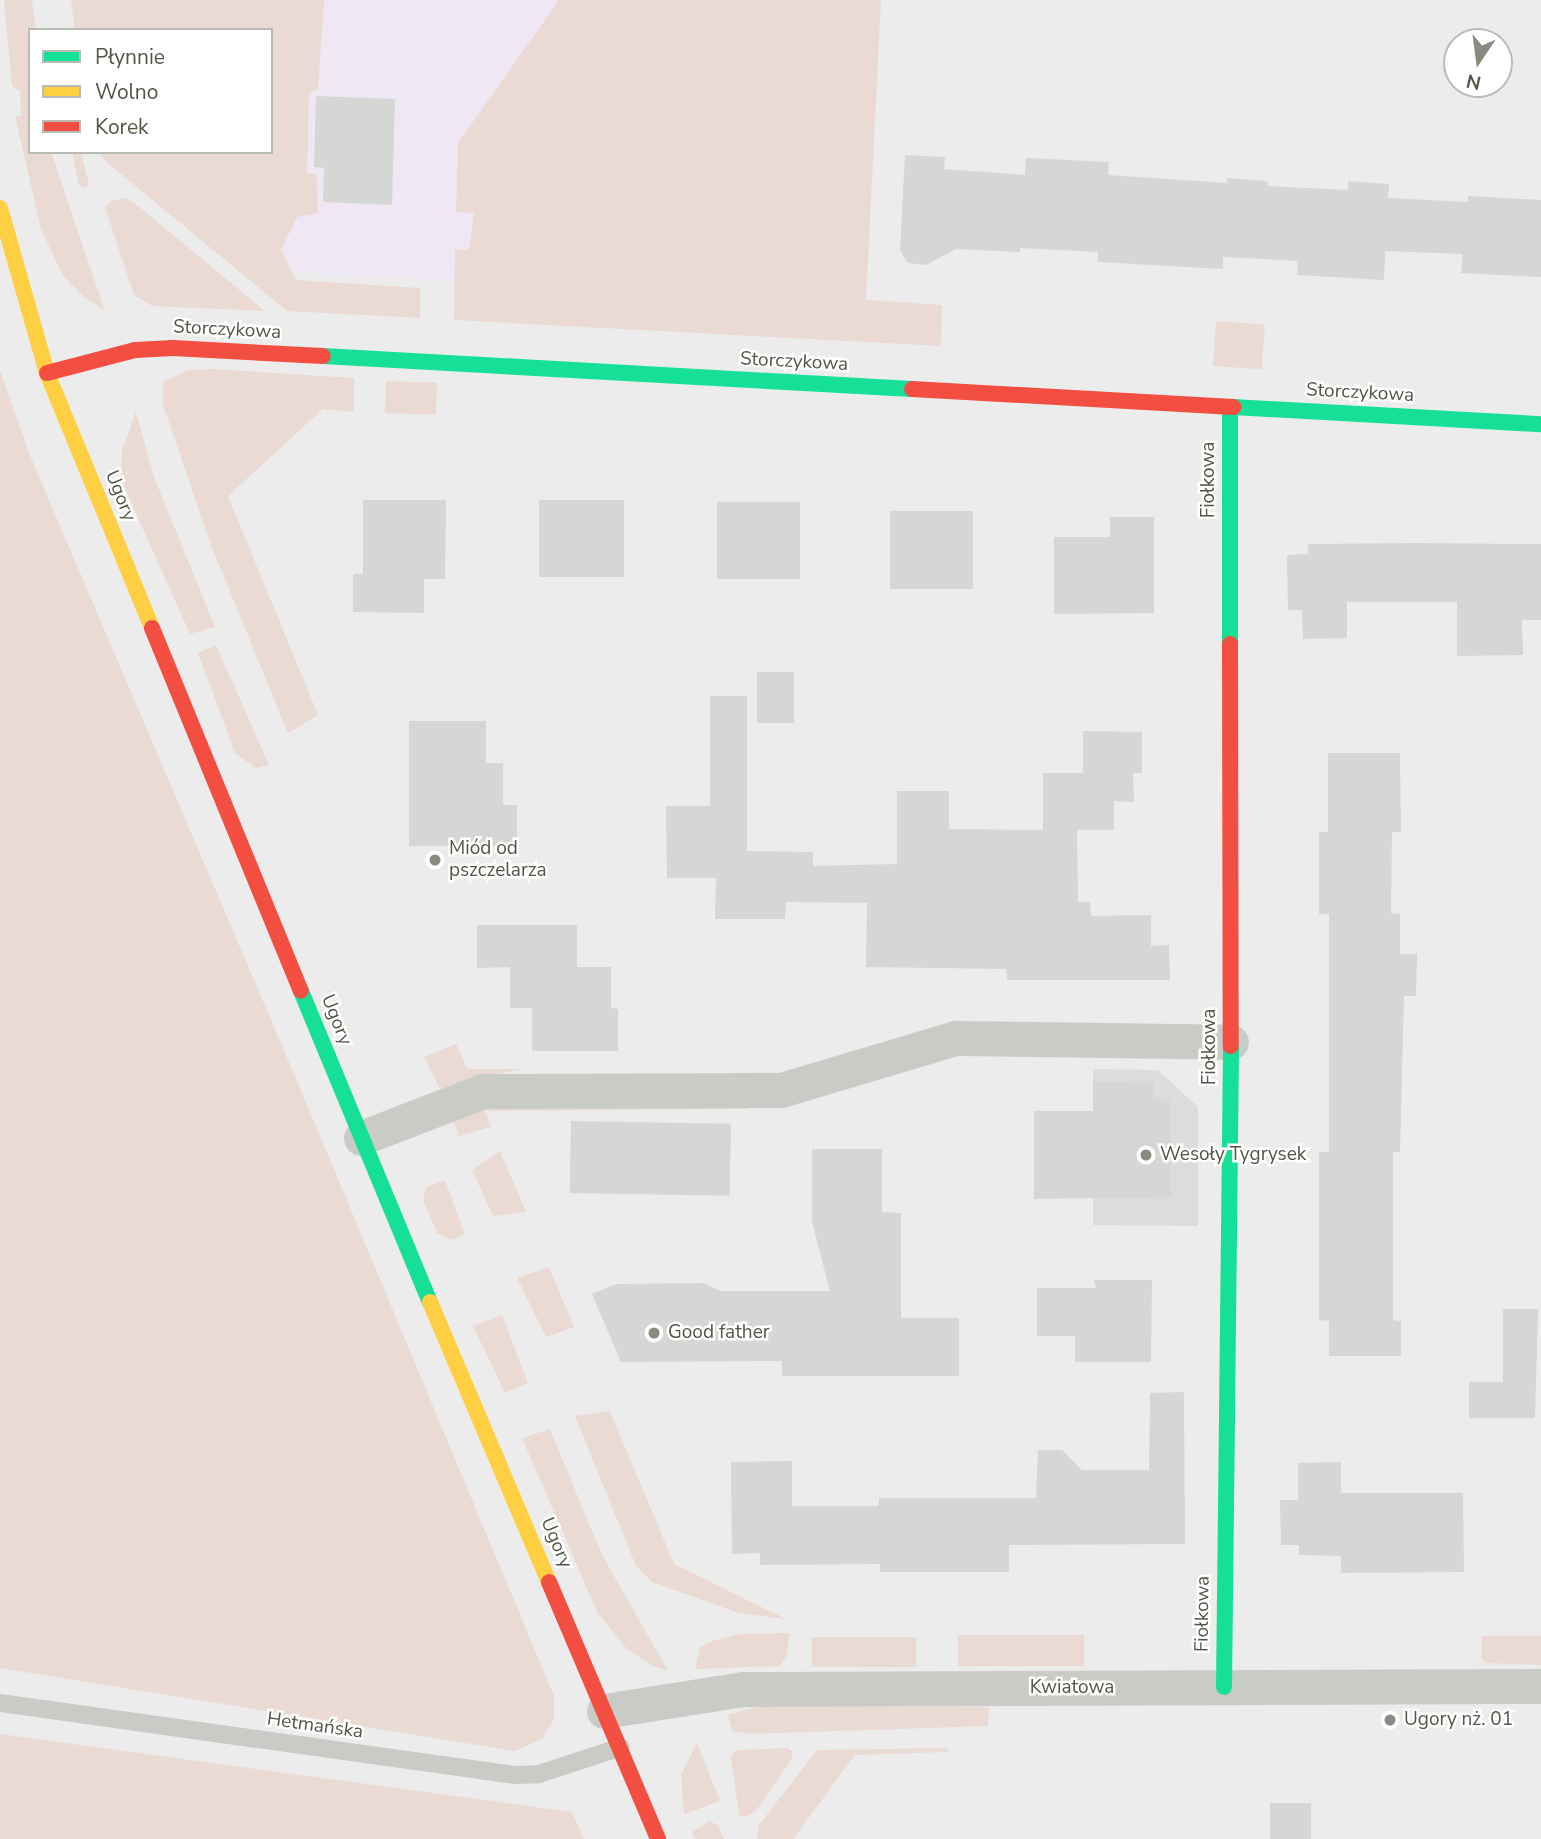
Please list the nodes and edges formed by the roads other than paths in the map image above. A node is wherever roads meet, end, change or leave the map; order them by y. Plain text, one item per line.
1 (0, 208) edge
2 (47, 373) junction
3 (1230, 407) junction
4 (1541, 424) edge
5 (1231, 1042) junction
6 (361, 1138) junction
7 (1541, 1686) edge
8 (1224, 1687) junction
9 (0, 1703) edge
10 (604, 1711) junction
11 (621, 1747) junction
12 (658, 1839) edge

1 - 2 street, Ugory
2 - 3 street, Storczykowa
2 - 6 street, Ugory
3 - 4 street, Storczykowa
3 - 5 street, Fiołkowa
5 - 6 street
5 - 8 street, Fiołkowa
6 - 10 street, Ugory
7 - 8 street, Kwiatowa
8 - 10 street, Kwiatowa
9 - 11 lane, Hetmańska
10 - 11 street, Ugory
11 - 12 street, Ugory

